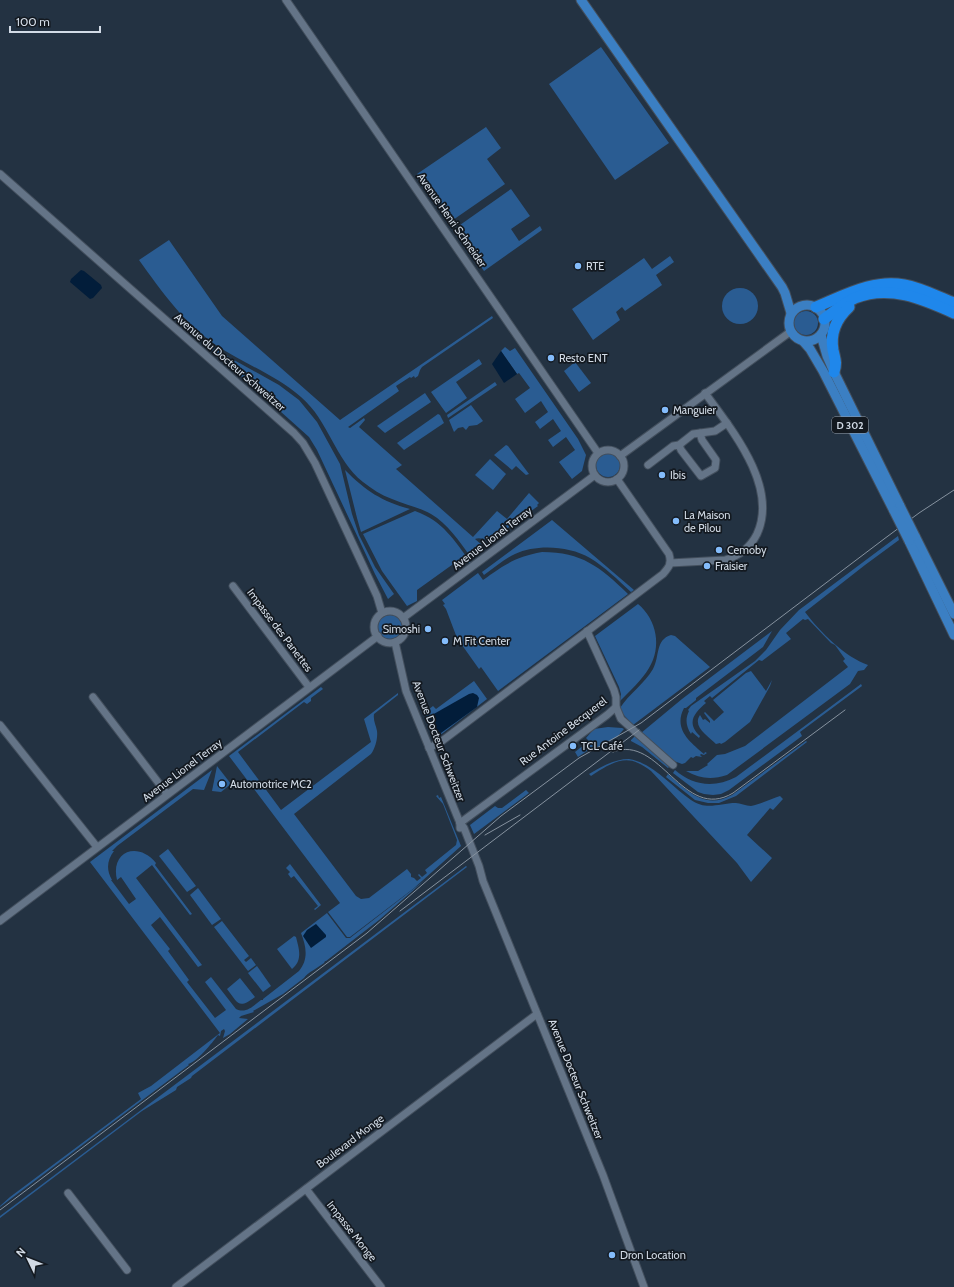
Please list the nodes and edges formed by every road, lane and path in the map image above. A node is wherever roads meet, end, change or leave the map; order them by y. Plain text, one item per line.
1 (286, 0) edge
2 (581, 0) edge
3 (0, 174) edge
4 (785, 292) junction
5 (878, 294) junction
6 (954, 303) edge
7 (811, 306) junction
8 (792, 313) junction
9 (954, 313) edge
10 (824, 319) junction
11 (790, 332) junction
12 (821, 335) junction
13 (803, 341) junction
14 (834, 372) junction
15 (705, 393) junction
16 (727, 423) junction
17 (700, 434) junction
18 (679, 445) junction
19 (598, 453) junction
20 (620, 456) junction
21 (648, 465) dead end
22 (595, 475) junction
23 (617, 479) junction
24 (897, 509) junction
25 (912, 539) junction
26 (670, 563) junction
27 (233, 586) dead end
28 (382, 613) junction
29 (954, 614) edge
30 (403, 618) junction
31 (587, 631) junction
32 (954, 635) edge
33 (378, 636) junction
34 (395, 642) junction
35 (309, 687) junction
36 (94, 697) dead end
37 (616, 707) junction
38 (0, 725) edge
39 (429, 748) junction
40 (673, 765) dead end
41 (167, 794) junction
42 (460, 823) junction
43 (97, 847) junction
44 (0, 921) edge
45 (537, 1014) junction
46 (306, 1188) junction
47 (68, 1193) dead end
48 (127, 1270) dead end
49 (176, 1287) edge
50 (381, 1287) edge
51 (644, 1287) edge

1 - 19 street, Avenue Henri Schneider
2 - 4 main road
3 - 28 street, Avenue du Docteur Schweitzer
4 - 7 main road
4 - 8 main road
5 - 9 highway
5 - 10 highway
5 - 14 highway
6 - 7 highway
7 - 8 main road
7 - 10 main road
8 - 11 main road
10 - 12 main road
11 - 13 main road
11 - 15 street
12 - 13 main road
12 - 14 main road, D 302
13 - 24 main road, D 302
14 - 24 main road, D 302
15 - 16 street
15 - 20 street
16 - 17 street
16 - 26 street
17 - 18 street
17 - 18 street
18 - 21 street
19 - 20 street
19 - 22 street
20 - 23 street
22 - 23 street
22 - 30 street, Avenue Lionel Terray
23 - 26 street
24 - 25 main road, D 302, bridge
25 - 29 main road, D 302
25 - 32 main road, D 302
26 - 31 street
27 - 35 street, Impasse des Panettes
28 - 30 street
28 - 33 street
30 - 34 street
31 - 37 street, Rue Antoine Becquerel
31 - 39 street
33 - 34 street
33 - 35 street, Avenue Lionel Terray
34 - 39 street, Avenue Docteur Schweitzer
35 - 41 street, Avenue Lionel Terray
36 - 41 street
37 - 40 street
37 - 42 street, Rue Antoine Becquerel
38 - 43 street
39 - 42 street, Avenue Docteur Schweitzer
41 - 43 street, Avenue Lionel Terray
42 - 45 street, Avenue Docteur Schweitzer
43 - 44 street, Avenue Lionel Terray
45 - 46 street, Boulevard Monge
45 - 51 street, Avenue Docteur Schweitzer
46 - 49 street, Boulevard Monge
46 - 50 street, Impasse Monge
47 - 48 street

